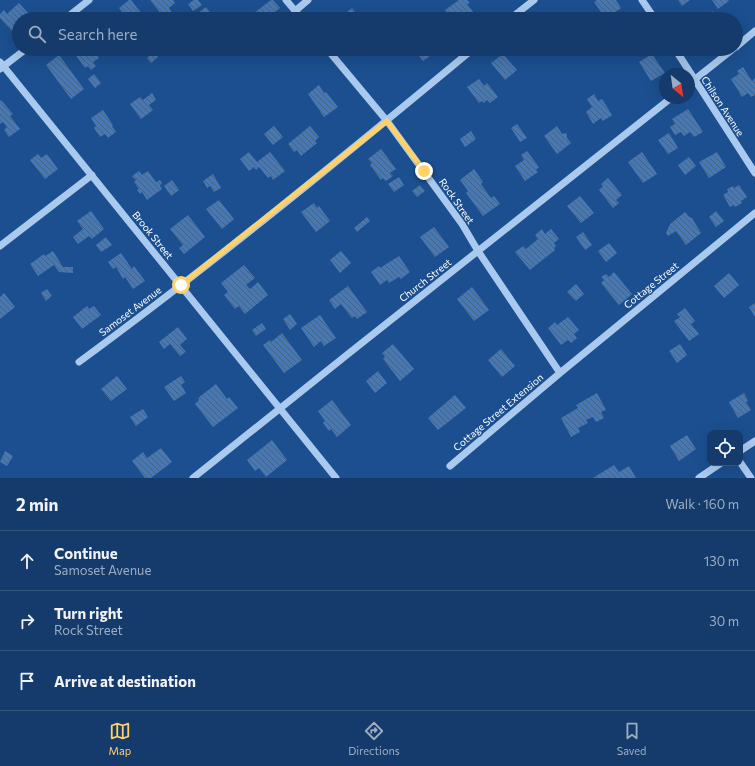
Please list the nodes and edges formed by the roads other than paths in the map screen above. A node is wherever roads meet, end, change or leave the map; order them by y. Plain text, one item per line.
1 (89, 0) edge
2 (286, 0) edge
3 (308, 0) edge
4 (534, 0) edge
5 (642, 0) edge
6 (295, 11) joint
7 (74, 12) edge
8 (519, 12) edge
9 (650, 12) edge
10 (755, 32) edge
11 (743, 41) edge
12 (16, 56) edge
13 (333, 56) edge
14 (466, 56) edge
15 (678, 56) edge
16 (724, 56) edge
17 (1, 66) edge
18 (684, 68) edge
19 (695, 80) edge
20 (695, 86) edge
21 (663, 104) edge
22 (387, 121) junction
23 (755, 173) edge
24 (92, 175) junction
25 (755, 213) edge
26 (0, 246) edge
27 (478, 251) junction
28 (181, 285) junction
29 (79, 362) dead end
30 (560, 373) junction
31 (280, 408) junction
32 (755, 441) edge
33 (743, 449) edge
34 (450, 466) dead end
35 (717, 466) edge
36 (743, 466) edge
37 (193, 478) edge
38 (336, 478) edge
39 (699, 478) edge
40 (751, 478) edge

1 - 7 street
2 - 6 street
3 - 6 street
4 - 8 street
5 - 9 street
10 - 11 street
12 - 17 street
13 - 22 street, Rock Street
14 - 22 street, Samoset Avenue
15 - 18 street, Chilson Avenue
16 - 19 street
17 - 24 street, Brook Street
20 - 23 street, Chilson Avenue
21 - 27 street, Church Street
22 - 27 street, Rock Street
22 - 28 street, Samoset Avenue
24 - 26 street
24 - 28 street, Brook Street
25 - 30 street, Cottage Street
27 - 30 street, Rock Street
27 - 31 street, Church Street
28 - 29 street, Samoset Avenue
28 - 31 street, Brook Street
30 - 34 street, Cottage Street Extension
31 - 37 street, Church Street
31 - 38 street, Brook Street
32 - 33 street
35 - 39 street
36 - 40 street

